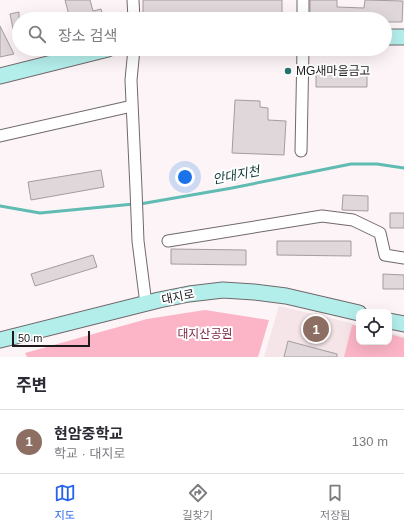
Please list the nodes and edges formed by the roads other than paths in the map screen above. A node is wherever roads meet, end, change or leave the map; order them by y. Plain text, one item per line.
1 (133, 0) edge
2 (303, 0) edge
3 (134, 12) edge
4 (303, 12) edge
5 (392, 37) edge
6 (404, 37) edge
7 (80, 56) edge
8 (134, 56) edge
9 (303, 56) edge
10 (0, 76) edge
11 (132, 106) junction
12 (0, 136) edge
13 (301, 152) dead end
14 (168, 241) dead end
15 (404, 258) edge
16 (146, 304) junction
17 (356, 312) edge
18 (392, 322) edge
19 (404, 324) edge
20 (0, 340) edge

1 - 3 street
2 - 4 street
5 - 6 street
7 - 10 street
8 - 11 street
9 - 13 street
11 - 12 street
11 - 16 street
14 - 15 street
16 - 17 street, 대지로
16 - 20 street, 대지로
18 - 19 street

